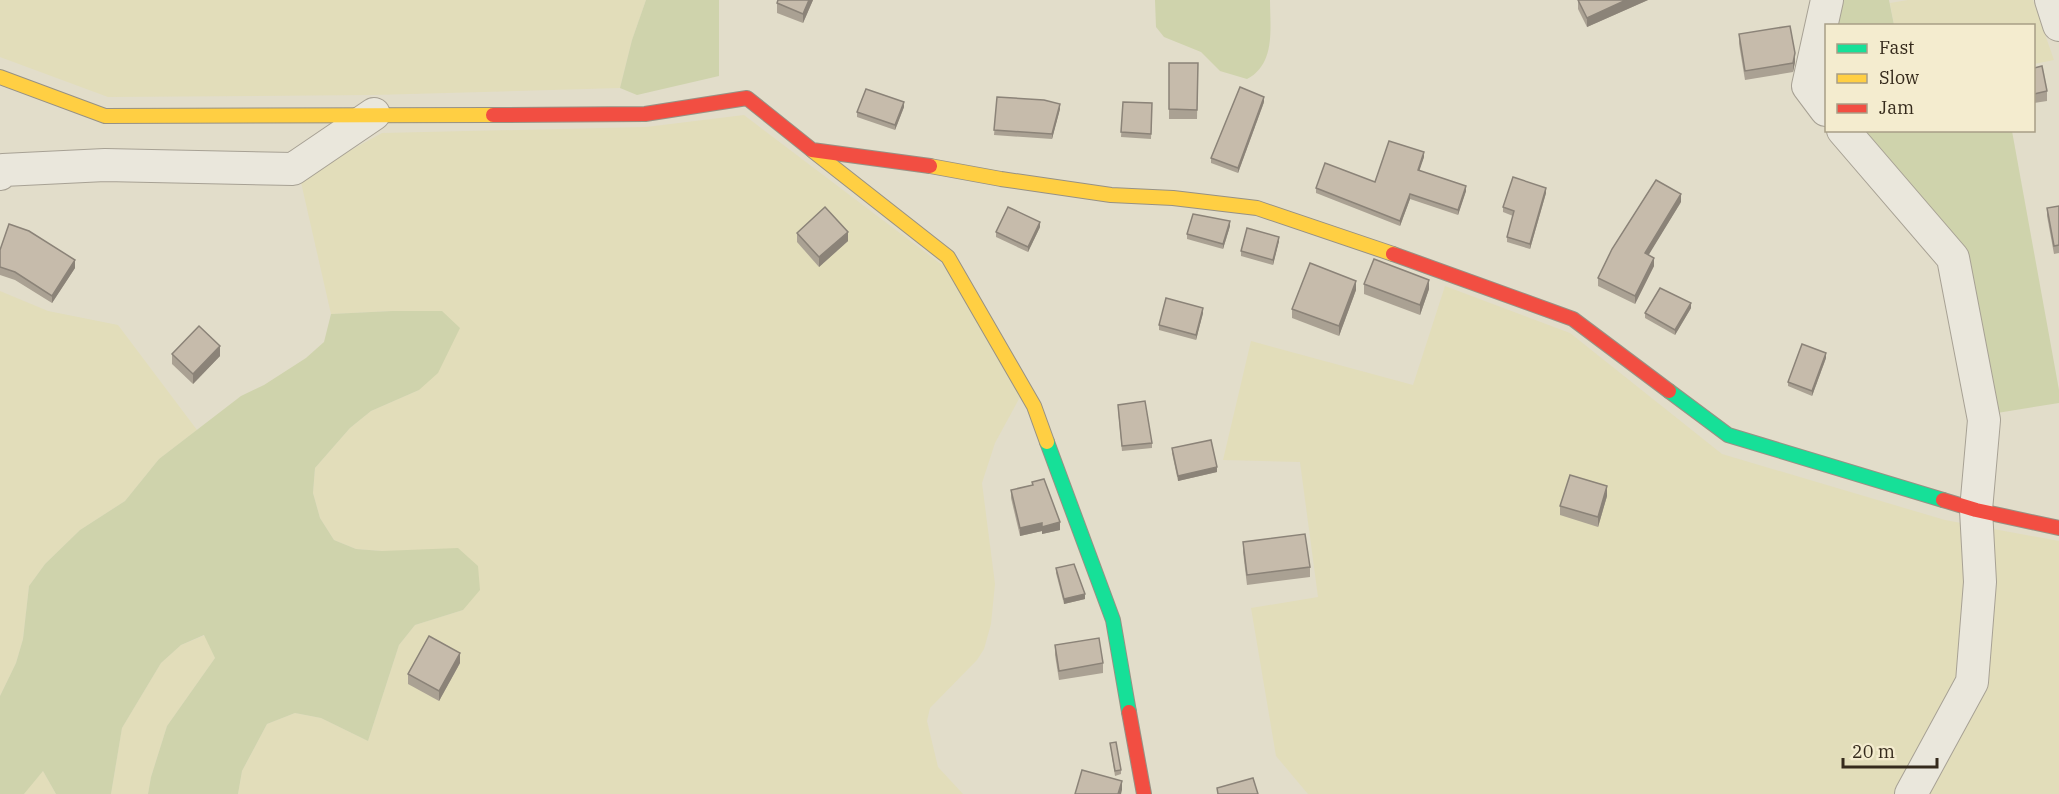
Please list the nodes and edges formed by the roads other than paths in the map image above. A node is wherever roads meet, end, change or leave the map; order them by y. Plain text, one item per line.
1 (1827, 0) edge
2 (2051, 0) edge
3 (2059, 25) edge
4 (0, 77) edge
5 (1825, 107) edge
6 (374, 114) junction
7 (1845, 132) edge
8 (812, 150) junction
9 (0, 174) edge
10 (1976, 510) junction
11 (2059, 528) edge
12 (1144, 794) edge
13 (1911, 794) edge

1 - 5 street
2 - 3 street
4 - 6 street
6 - 8 street
6 - 9 street
7 - 10 street
8 - 10 street
8 - 12 street
10 - 11 street
10 - 13 street

